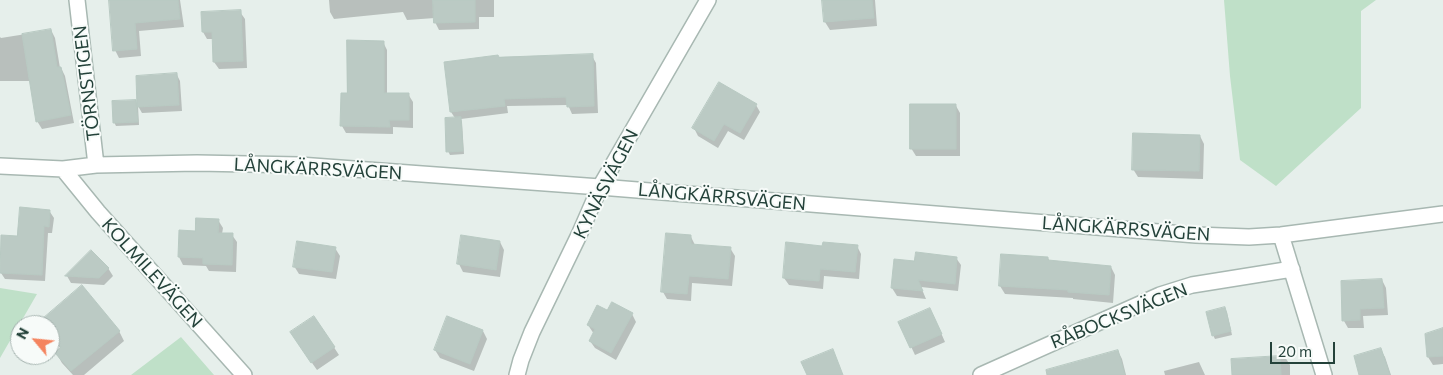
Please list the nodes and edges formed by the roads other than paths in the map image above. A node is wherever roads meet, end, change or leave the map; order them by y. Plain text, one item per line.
1 (77, 0) edge
2 (708, 0) edge
3 (96, 165) junction
4 (0, 166) edge
5 (63, 169) junction
6 (600, 187) junction
7 (1443, 214) edge
8 (1281, 235) junction
9 (1292, 269) junction
10 (244, 375) edge
11 (518, 375) edge
12 (981, 375) edge
13 (1324, 375) edge

1 - 3 street, TÖRNSTIGEN
2 - 6 street, KYNÄSVÄGEN
3 - 5 street, LÅNGKÄRRSVÄGEN
3 - 6 street, LÅNGKÄRRSVÄGEN
4 - 5 street, LÅNGKÄRRSVÄGEN
5 - 10 street, KOLMILEVÄGEN
6 - 8 street, LÅNGKÄRRSVÄGEN
6 - 11 street, KYNÄSVÄGEN
7 - 8 street, LÅNGKÄRRSVÄGEN
8 - 9 street
9 - 12 street, RÅBOCKSVÄGEN
9 - 13 street

